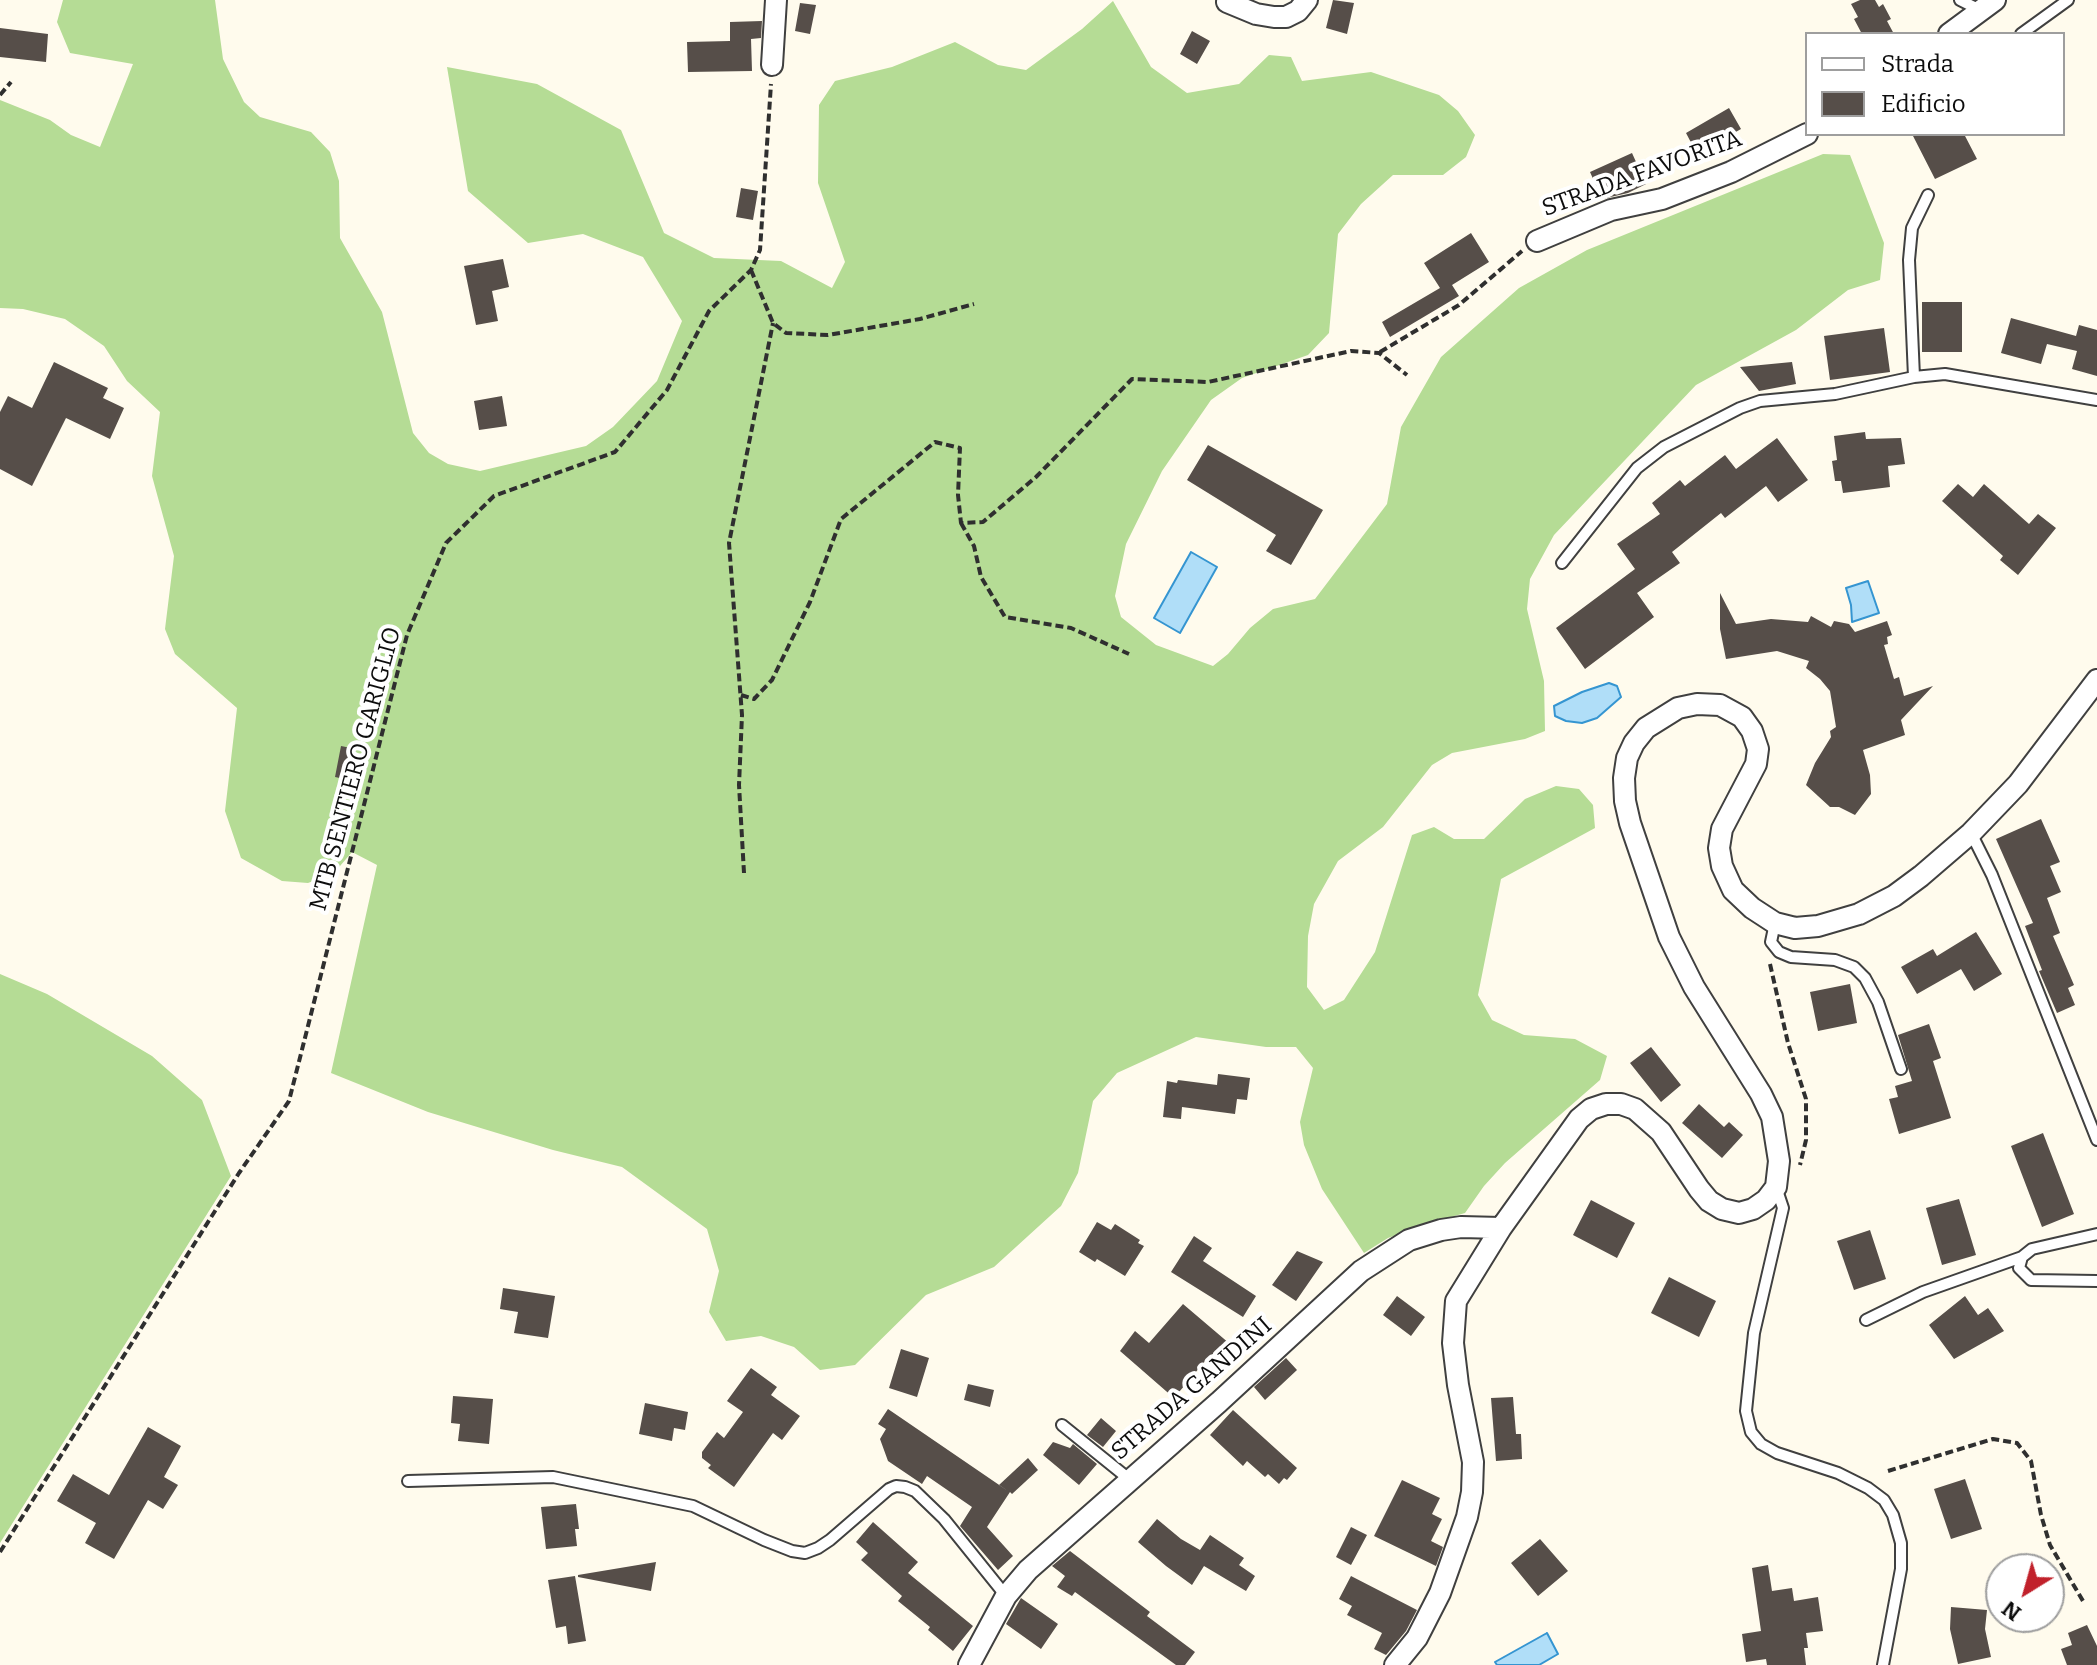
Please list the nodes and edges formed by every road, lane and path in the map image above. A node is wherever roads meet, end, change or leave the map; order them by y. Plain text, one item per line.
1 (776, 0) edge
2 (1307, 0) edge
3 (1960, 0) edge
4 (2068, 0) edge
5 (1227, 2) edge
6 (1988, 5) edge
7 (1952, 32) edge
8 (2024, 32) edge
9 (772, 65) joint
10 (11, 82) dead end
11 (0, 95) edge
12 (1805, 135) edge
13 (1928, 195) dead end
14 (1537, 241) joint
15 (751, 270) junction
16 (974, 304) dead end
17 (773, 323) junction
18 (1379, 353) junction
19 (1407, 375) dead end
20 (1914, 377) junction
21 (2097, 400) edge
22 (961, 523) junction
23 (1562, 563) dead end
24 (1129, 654) dead end
25 (2096, 684) edge
26 (741, 695) junction
27 (1971, 833) junction
28 (744, 873) dead end
29 (1773, 932) junction
30 (1901, 1069) dead end
31 (2097, 1140) edge
32 (1799, 1171) dead end
33 (1776, 1187) junction
34 (1501, 1228) junction
35 (2097, 1234) edge
36 (2022, 1257) junction
37 (2097, 1281) edge
38 (1866, 1320) dead end
39 (1062, 1425) dead end
40 (1888, 1471) dead end
41 (1129, 1479) junction
42 (408, 1481) dead end
43 (0, 1552) edge
44 (1006, 1596) junction
45 (2083, 1601) dead end
46 (969, 1665) edge
47 (1395, 1665) edge
48 (1883, 1665) edge

1 - 9 street
2 - 5 street
3 - 6 lane
4 - 8 lane
6 - 7 street
9 - 15 path
10 - 11 path
12 - 14 street, STRADA FAVORITA
13 - 20 lane
14 - 18 path
15 - 17 path
15 - 43 path, MTB SENTIERO GARIGLIO
16 - 17 path
17 - 26 path
18 - 19 path
18 - 22 path
20 - 21 lane
20 - 23 lane
22 - 24 path
22 - 26 path
25 - 27 street
26 - 28 path
27 - 29 street
27 - 31 lane
29 - 30 lane
29 - 32 path
29 - 33 street
33 - 34 street
33 - 48 lane
34 - 41 street, STRADA GANDINI
34 - 47 street
35 - 36 lane
36 - 37 lane
36 - 38 lane
39 - 41 lane
40 - 45 path
41 - 44 street, STRADA GANDINI
42 - 44 lane
44 - 46 street, STRADA GANDINI

